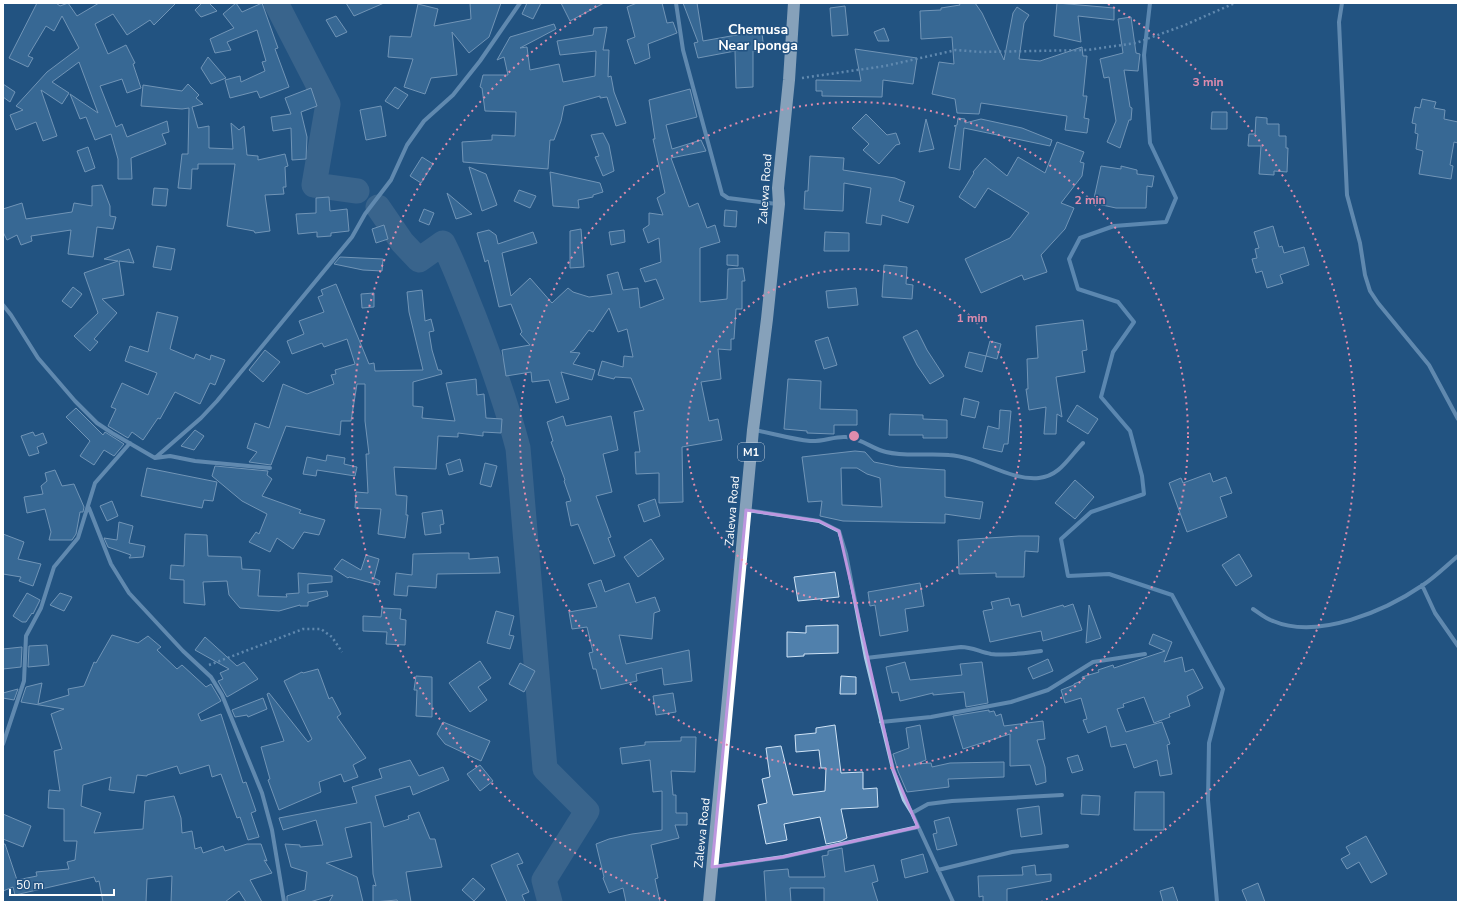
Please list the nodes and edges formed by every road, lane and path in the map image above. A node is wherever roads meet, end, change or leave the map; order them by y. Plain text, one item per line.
1 (520, 3) edge
2 (676, 3) edge
3 (794, 3) edge
4 (1235, 3) edge
5 (1342, 3) edge
6 (789, 80) junction
7 (779, 204) junction
8 (3, 305) edge
9 (1458, 419) edge
10 (753, 430) junction
11 (130, 443) junction
12 (1083, 444) dead end
13 (155, 458) junction
14 (270, 468) dead end
15 (89, 508) junction
16 (746, 510) junction
17 (1458, 556) edge
18 (1422, 585) junction
19 (1253, 609) dead end
20 (1458, 646) edge
21 (1041, 651) dead end
22 (342, 652) dead end
23 (1145, 654) dead end
24 (866, 658) junction
25 (202, 668) junction
26 (881, 722) junction
27 (3, 744) edge
28 (1062, 794) dead end
29 (912, 813) junction
30 (918, 827) junction
31 (1067, 846) dead end
32 (712, 867) junction
33 (938, 870) junction
34 (284, 902) edge
35 (709, 902) edge
36 (953, 902) edge

1 - 13 street
2 - 7 street
3 - 6 highway, Zalewa Road / M1
4 - 6 path
5 - 9 street
6 - 7 highway, Zalewa Road / M1
7 - 10 highway, Zalewa Road / M1
8 - 11 street
10 - 12 street
10 - 16 highway, Zalewa Road / M1
11 - 13 street
11 - 15 street
13 - 14 street
15 - 25 street
15 - 27 street
16 - 24 street
16 - 32 highway, Zalewa Road / M1
17 - 18 street
18 - 19 street
18 - 20 street
21 - 24 street
22 - 25 path
23 - 26 street
24 - 26 street
25 - 34 street
26 - 29 street
28 - 29 street
29 - 30 street
30 - 32 street
30 - 33 street
31 - 33 street
32 - 35 highway, Zalewa Road / M1
33 - 36 street

